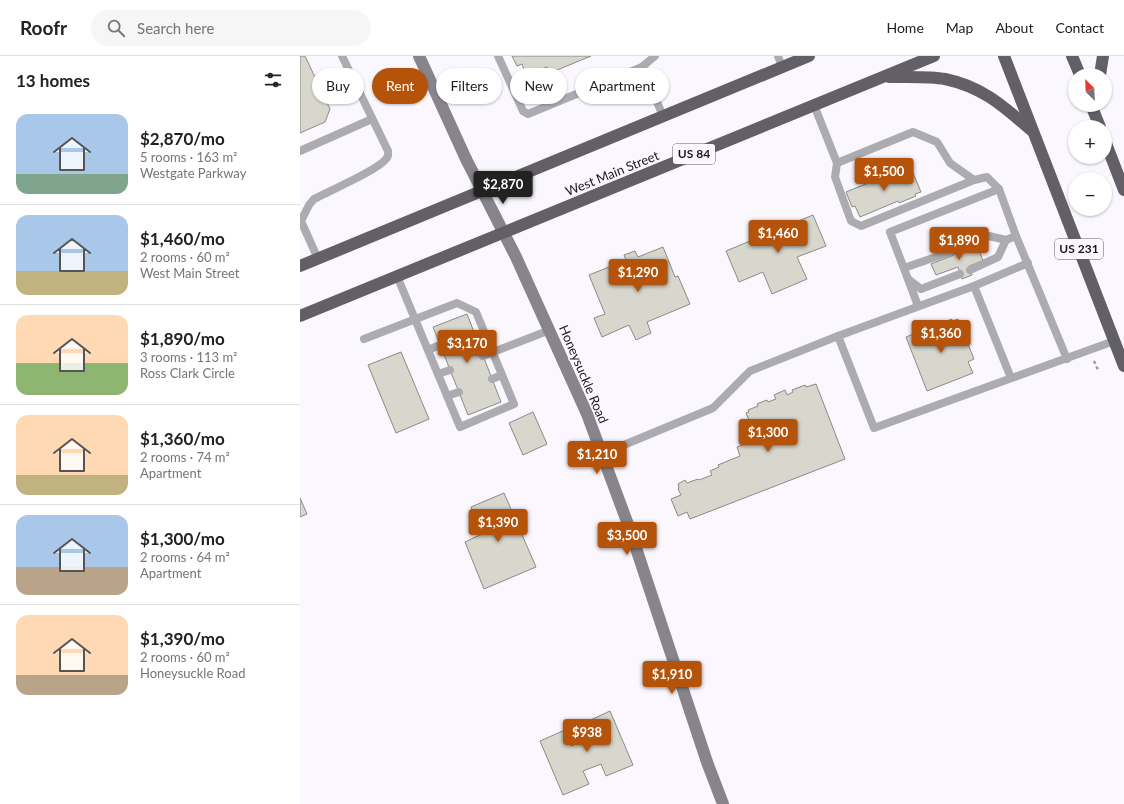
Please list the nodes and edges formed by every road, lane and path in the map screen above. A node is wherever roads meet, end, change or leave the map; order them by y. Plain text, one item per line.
1 (342, 56) edge
2 (419, 56) edge
3 (498, 56) edge
4 (655, 56) edge
5 (809, 56) edge
6 (934, 56) edge
7 (1004, 56) edge
8 (1072, 56) edge
9 (1103, 56) edge
10 (780, 62) edge
11 (642, 67) junction
12 (1077, 68) edge
13 (1101, 68) edge
14 (884, 77) junction
15 (814, 105) junction
16 (663, 116) junction
17 (372, 119) junction
18 (1033, 132) junction
19 (300, 151) edge
20 (1112, 159) edge
21 (837, 163) junction
22 (974, 180) junction
23 (999, 189) junction
24 (482, 190) junction
25 (1124, 190) edge
26 (301, 220) edge
27 (503, 232) junction
28 (1016, 236) junction
29 (1006, 240) junction
30 (963, 246) dead end
31 (953, 250) dead end
32 (318, 258) junction
33 (1028, 263) junction
34 (300, 266) edge
35 (904, 268) junction
36 (970, 270) dead end
37 (960, 274) dead end
38 (397, 276) junction
39 (908, 280) junction
40 (974, 286) junction
41 (918, 306) junction
42 (300, 316) edge
43 (415, 319) junction
44 (482, 328) junction
45 (550, 330) junction
46 (474, 331) dead end
47 (838, 336) junction
48 (364, 339) dead end
49 (1114, 341) junction
50 (440, 345) dead end
51 (428, 350) junction
52 (492, 353) junction
53 (483, 356) dead end
54 (1067, 358) junction
55 (1124, 366) edge
56 (450, 370) dead end
57 (438, 374) junction
58 (502, 375) junction
59 (1012, 378) junction
60 (492, 379) dead end
61 (459, 392) dead end
62 (447, 396) junction
63 (602, 454) junction
64 (723, 804) edge

1 - 17 lane
2 - 24 main road, Honeysuckle Road
3 - 11 lane
4 - 11 lane
5 - 10 highway
6 - 14 highway, West Main Street / US 84
7 - 18 highway, US 231
8 - 12 highway
9 - 13 highway
10 - 16 highway
11 - 16 lane
14 - 15 highway, West Main Street / US 84
14 - 18 highway
15 - 21 lane
15 - 27 highway, West Main Street / US 84
16 - 24 highway
17 - 19 lane
17 - 26 lane
18 - 49 highway, US 231
20 - 25 highway
21 - 22 lane
21 - 22 lane
22 - 23 lane
23 - 28 lane
23 - 35 lane
24 - 27 main road, Honeysuckle Road
24 - 32 highway
26 - 32 lane
27 - 38 highway, West Main Street / US 84
27 - 45 main road, Honeysuckle Road
28 - 29 lane
28 - 33 lane
29 - 30 lane
29 - 36 lane
31 - 35 lane
32 - 34 highway
33 - 40 lane
33 - 54 lane
35 - 39 lane
37 - 39 lane
38 - 42 highway, West Main Street / US 84
38 - 43 lane
39 - 41 lane
40 - 41 lane
40 - 59 lane
41 - 47 lane
43 - 44 lane
43 - 48 lane
43 - 51 lane
44 - 46 lane
44 - 52 lane
45 - 52 lane
45 - 63 main road, Honeysuckle Road
47 - 59 lane
47 - 63 lane
49 - 54 lane
49 - 55 highway, US 231
50 - 51 lane
51 - 57 lane
52 - 53 lane
52 - 58 lane
54 - 59 lane
56 - 57 lane
57 - 62 lane
58 - 60 lane
58 - 62 lane
61 - 62 lane
63 - 64 main road, Honeysuckle Road

